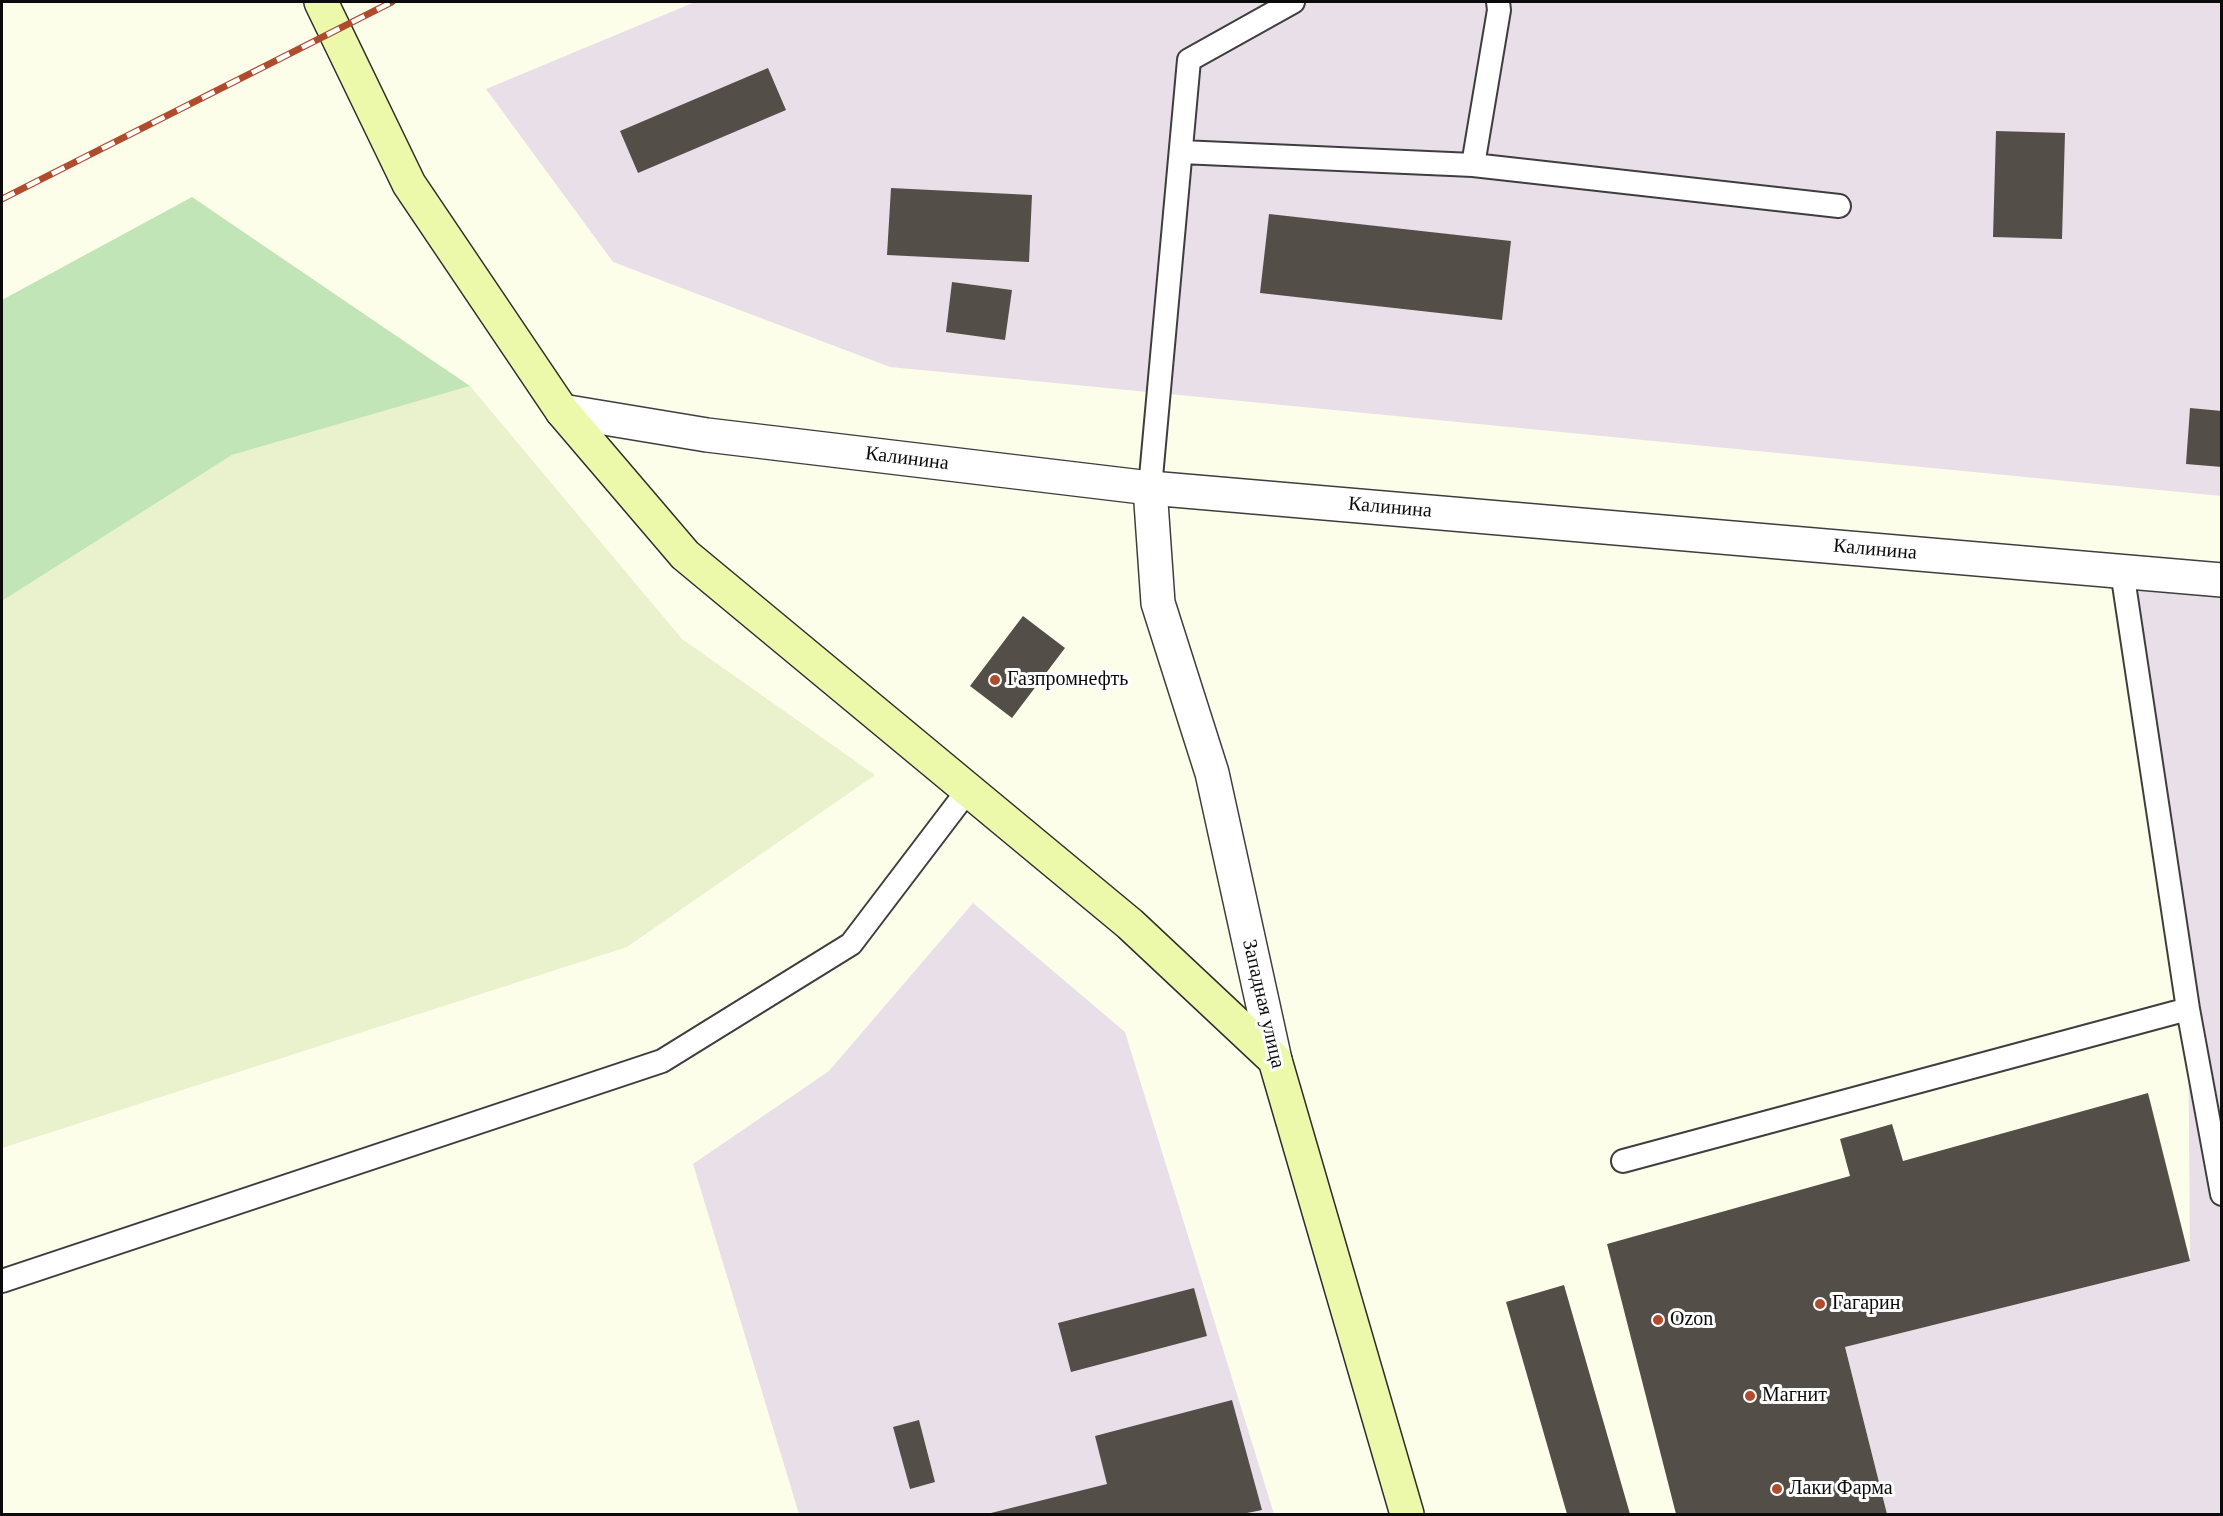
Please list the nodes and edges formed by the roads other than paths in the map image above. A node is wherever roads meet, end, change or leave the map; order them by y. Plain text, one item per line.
1 (321, 2) edge
2 (1293, 2) edge
3 (1498, 2) edge
4 (1181, 152) junction
5 (1473, 165) junction
6 (1839, 206) dead end
7 (562, 411) junction
8 (1150, 488) junction
9 (2122, 571) junction
10 (2222, 580) edge
11 (968, 790) junction
12 (2188, 1008) junction
13 (1275, 1060) junction
14 (1623, 1161) dead end
15 (2222, 1194) edge
16 (2, 1281) edge
17 (1407, 1515) edge

1 - 7 main road
2 - 4 lane
3 - 5 lane
4 - 5 lane
4 - 8 lane
5 - 6 lane
7 - 8 street, Калинина
7 - 11 main road
8 - 9 street, Калинина
8 - 13 street, Западная улица
9 - 10 street, Калинина
9 - 12 lane
11 - 13 main road
11 - 16 lane
12 - 14 lane
12 - 15 lane
13 - 17 main road, Западная улица

